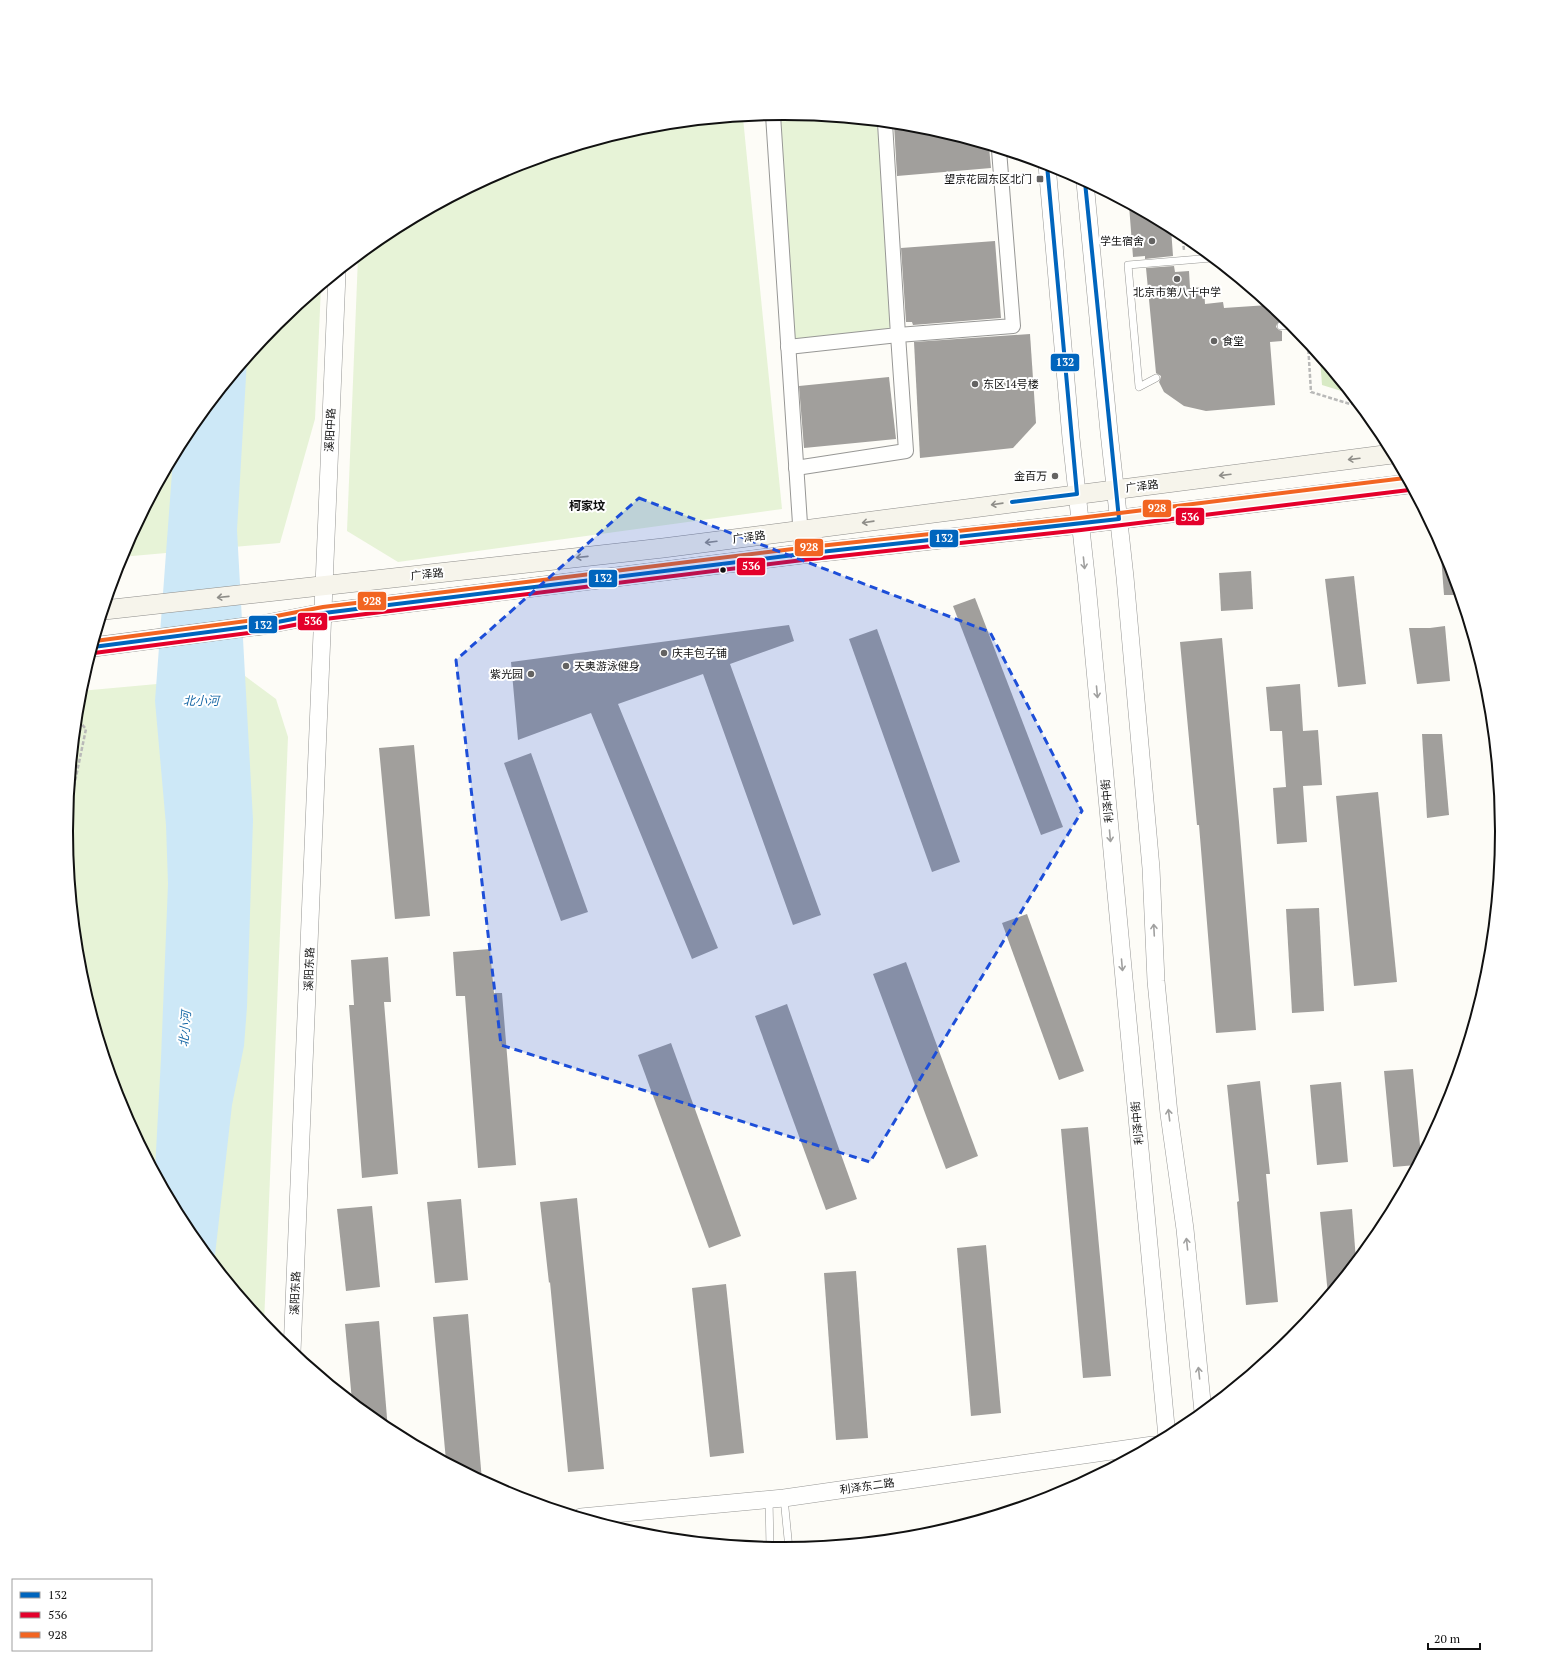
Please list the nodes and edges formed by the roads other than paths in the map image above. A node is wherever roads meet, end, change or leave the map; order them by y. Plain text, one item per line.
1 (773, 120) edge
2 (885, 128) edge
3 (999, 154) edge
4 (1048, 172) edge
5 (1086, 188) edge
6 (1205, 259) edge
7 (337, 279) edge
8 (898, 335) junction
9 (788, 347) junction
10 (1156, 378) dead end
11 (1387, 455) edge
12 (796, 468) junction
13 (1405, 484) edge
14 (1115, 489) junction
15 (1077, 494) junction
16 (1119, 519) junction
17 (1080, 524) junction
18 (800, 531) junction
19 (802, 554) junction
20 (323, 586) junction
21 (109, 609) edge
22 (324, 613) junction
23 (97, 646) edge
24 (292, 1345) edge
25 (1202, 1406) edge
26 (1166, 1431) edge
27 (1139, 1447) edge
28 (777, 1498) junction
29 (593, 1516) edge
30 (771, 1542) edge
31 (787, 1542) edge

1 - 9 street
2 - 8 street
3 - 8 street
4 - 15 street, 利泽中街
5 - 14 street
6 - 10 lane
7 - 20 street, 溪阳中路
8 - 9 street
8 - 12 street
9 - 12 street
11 -> 14 main road, 广泽路
12 - 18 street
13 - 16 main road
14 - 15 main road, 广泽路
14 - 16 street
15 - 17 street, 利泽中街
15 -> 18 main road, 广泽路
16 - 17 main road
25 -> 16 street
17 - 19 main road
17 -> 26 street, 利泽中街
18 - 19 street
18 -> 20 main road, 广泽路
19 - 22 main road
20 -> 21 main road, 广泽路
20 - 22 street, 溪阳东路
22 - 23 main road
22 - 24 street, 溪阳东路
27 - 28 street, 利泽东二路
28 - 29 street, 利泽东二路
28 - 30 lane
28 - 31 lane

